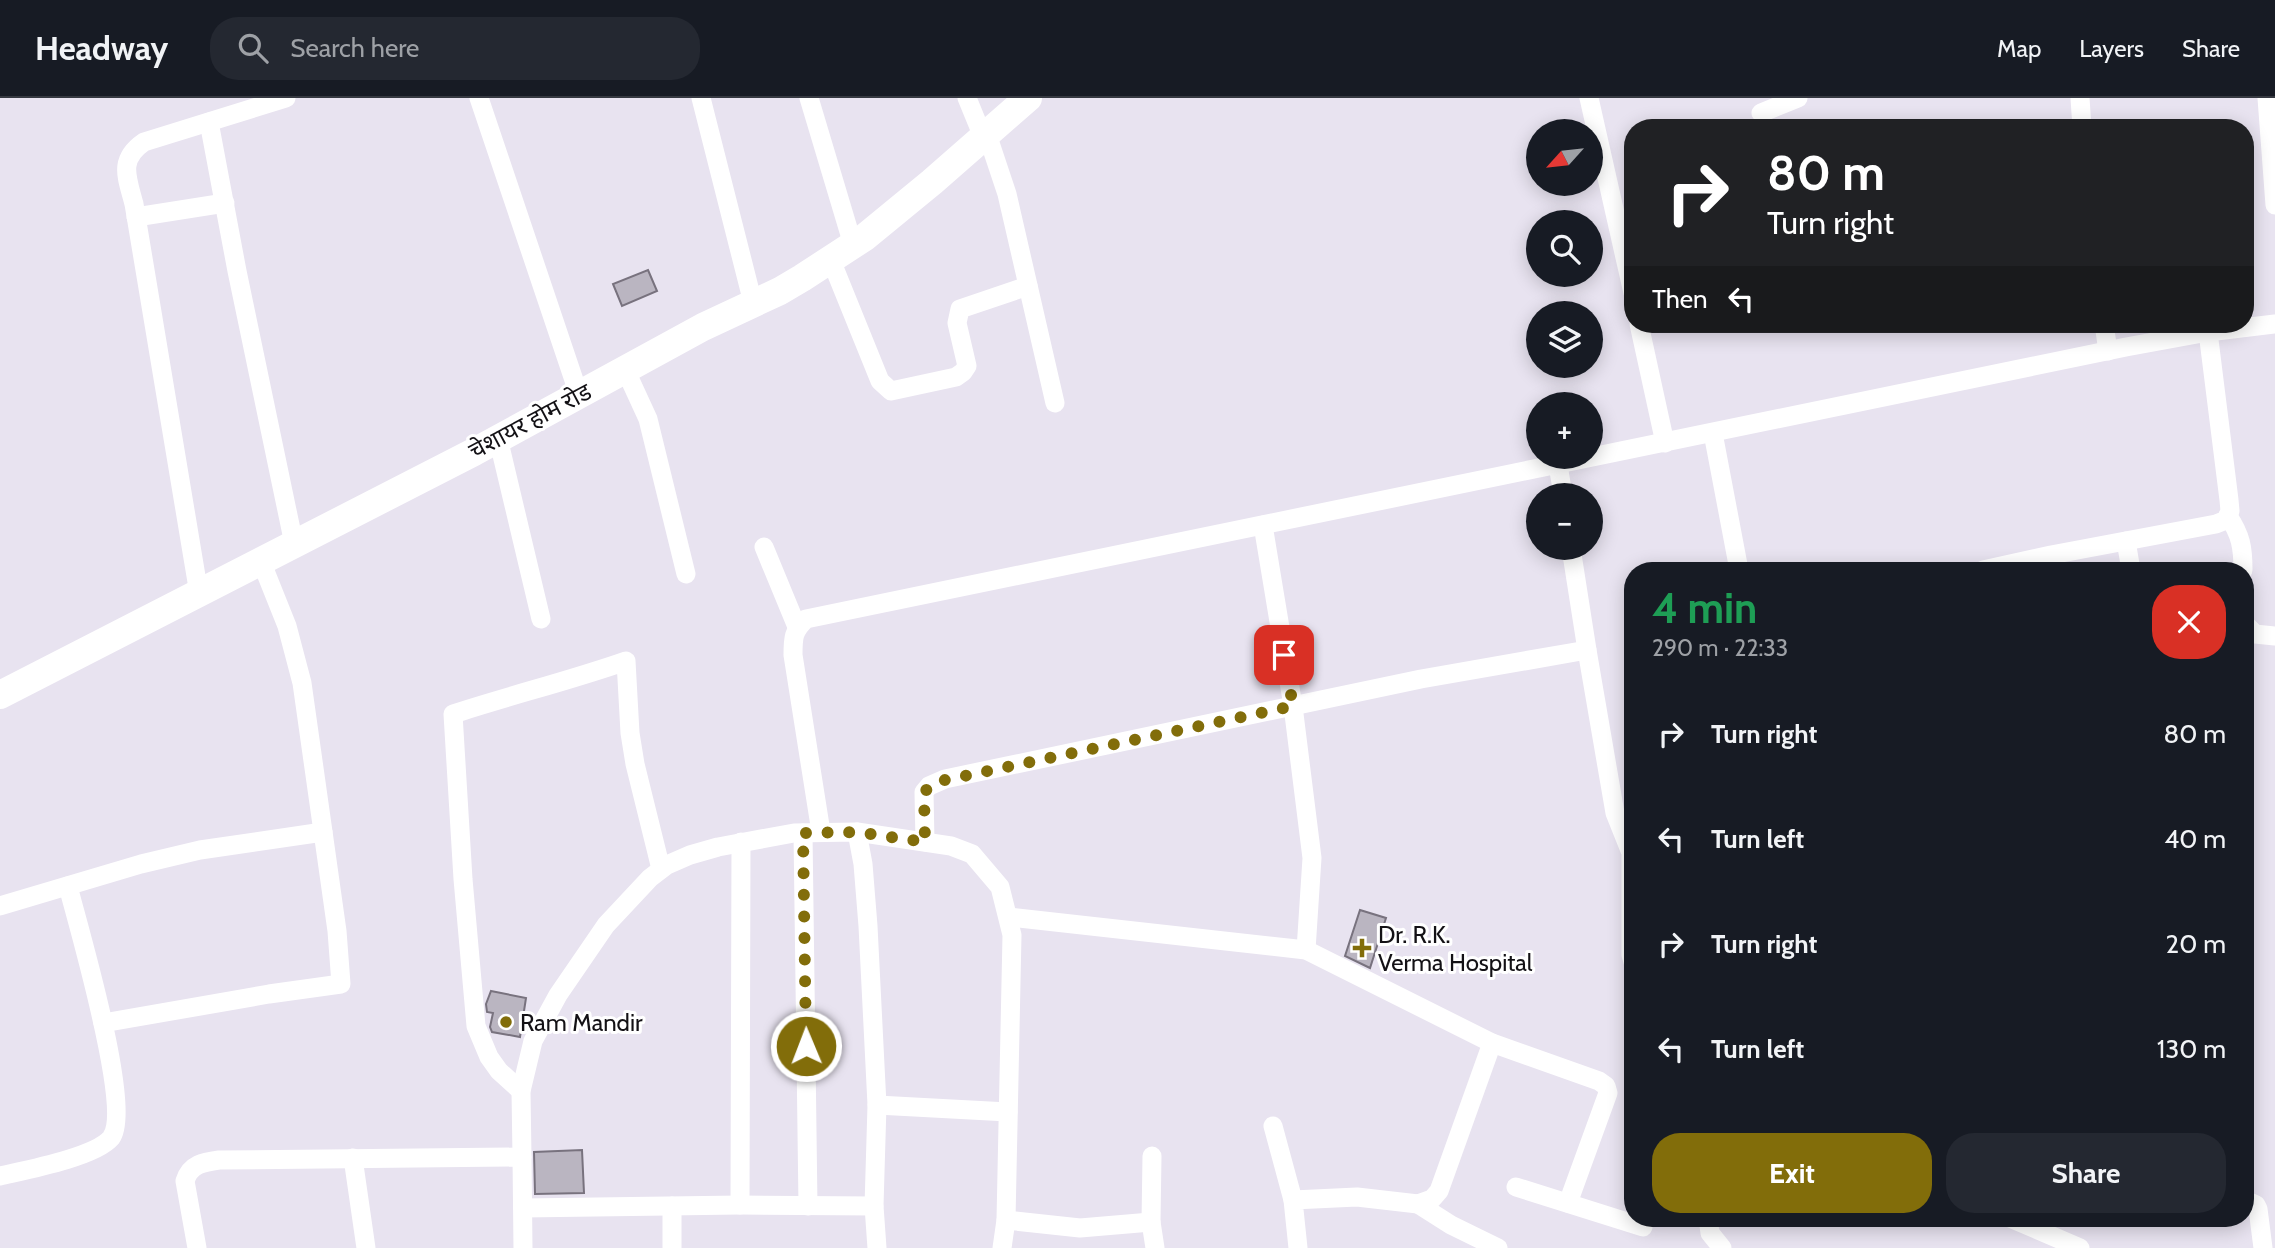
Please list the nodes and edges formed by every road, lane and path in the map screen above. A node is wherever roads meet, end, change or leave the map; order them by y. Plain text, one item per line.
1 (286, 98) edge
2 (479, 98) edge
3 (701, 98) edge
4 (809, 98) edge
5 (967, 98) edge
6 (1028, 98) edge
7 (1590, 98) edge
8 (1798, 98) edge
9 (2080, 98) edge
10 (2267, 98) edge
11 (1761, 113) dead end
12 (2081, 119) edge
13 (209, 122) junction
14 (985, 135) junction
15 (2274, 184) edge
16 (225, 203) junction
17 (2275, 205) edge
18 (136, 217) junction
19 (842, 252) junction
20 (1624, 252) edge
21 (1028, 286) junction
22 (753, 303) junction
23 (2275, 324) edge
24 (2254, 327) edge
25 (1641, 333) edge
26 (2105, 333) edge
27 (2203, 333) edge
28 (2208, 333) edge
29 (2108, 351) junction
30 (625, 369) junction
31 (579, 395) junction
32 (1055, 403) dead end
33 (1713, 433) junction
34 (498, 438) junction
35 (1665, 443) junction
36 (1603, 456) edge
37 (1538, 469) edge
38 (2228, 516) junction
39 (1263, 525) junction
40 (2126, 541) junction
41 (294, 544) junction
42 (764, 547) dead end
43 (1573, 560) edge
44 (261, 561) junction
45 (1737, 562) edge
46 (2019, 562) edge
47 (2130, 562) edge
48 (2243, 562) edge
49 (686, 574) dead end
50 (198, 594) junction
51 (541, 619) dead end
52 (797, 627) junction
53 (2254, 633) edge
54 (2275, 636) edge
55 (1587, 650) junction
56 (0, 695) edge
57 (1293, 706) junction
58 (323, 832) junction
59 (857, 832) junction
60 (812, 833) junction
61 (1624, 836) edge
62 (741, 842) junction
63 (925, 842) junction
64 (662, 869) junction
65 (68, 886) junction
66 (0, 906) edge
67 (1009, 917) junction
68 (1306, 950) junction
69 (103, 1023) junction
70 (1492, 1043) junction
71 (521, 1091) junction
72 (877, 1105) junction
73 (1009, 1112) junction
74 (1273, 1126) dead end
75 (1152, 1156) dead end
76 (522, 1157) junction
77 (353, 1158) junction
78 (0, 1176) edge
79 (1516, 1187) dead end
80 (1293, 1200) junction
81 (1568, 1203) junction
82 (1418, 1204) junction
83 (2254, 1204) edge
84 (740, 1205) junction
85 (672, 1206) junction
86 (808, 1206) junction
87 (874, 1206) junction
88 (523, 1208) junction
89 (1006, 1220) junction
90 (1624, 1221) edge
91 (1151, 1222) junction
92 (1710, 1227) edge
93 (2031, 1227) edge
94 (197, 1248) edge
95 (366, 1248) edge
96 (523, 1248) edge
97 (672, 1248) edge
98 (877, 1248) edge
99 (1002, 1248) edge
100 (1155, 1248) edge
101 (1298, 1248) edge
102 (1498, 1248) edge
103 (1722, 1248) edge
104 (2080, 1248) edge
105 (2263, 1248) edge

1 - 13 street
2 - 31 street
3 - 22 street
4 - 19 street
5 - 14 street
6 - 14 street, चेशायर होम रोड
7 - 20 street
8 - 11 street
9 - 12 street
10 - 15 street
13 - 16 street
13 - 18 street
14 - 19 street, चेशायर होम रोड
14 - 21 street
15 - 17 street
16 - 18 street
16 - 41 street
18 - 50 street
19 - 21 street
19 - 22 street, चेशायर होम रोड
21 - 32 street
22 - 30 street, चेशायर होम रोड
23 - 24 street
25 - 35 street
26 - 29 street
27 - 29 street
28 - 38 street
29 - 33 street
30 - 31 street, चेशायर होम रोड
30 - 49 street
31 - 34 street, चेशायर होम रोड
33 - 35 street
33 - 45 street
34 - 41 street, चेशायर होम रोड
34 - 51 street
35 - 36 street
37 - 39 street
38 - 40 street
38 - 48 street
39 - 52 street
39 - 57 street
40 - 46 street
40 - 47 street
41 - 44 street, चेशायर होम रोड
42 - 52 street
43 - 55 street
44 - 50 street, चेशायर होम रोड
44 - 58 street
50 - 56 street, चेशायर होम रोड
52 - 60 street
53 - 54 street
55 - 57 street
55 - 61 street
57 - 63 street
57 - 68 street
58 - 65 street
58 - 69 street
59 - 60 street
59 - 63 street
59 - 72 street
60 - 62 street
60 - 86 street
62 - 64 street
62 - 84 street
63 - 67 street
64 - 71 street
64 - 71 street
65 - 66 street
65 - 69 street
67 - 68 street
67 - 73 street
68 - 70 street
69 - 78 street
70 - 81 street
70 - 82 street
71 - 76 street
72 - 73 street
72 - 87 street
73 - 89 street
74 - 80 street
75 - 91 street
76 - 77 street
76 - 88 street
77 - 94 street
77 - 95 street
79 - 81 street
80 - 82 street
80 - 101 street
81 - 90 street
82 - 102 street
83 - 105 street
84 - 85 street
84 - 86 street
85 - 88 street
85 - 97 street
86 - 87 street
87 - 98 street
88 - 96 street
89 - 91 street
89 - 99 street
91 - 100 street
92 - 103 street
93 - 104 street

